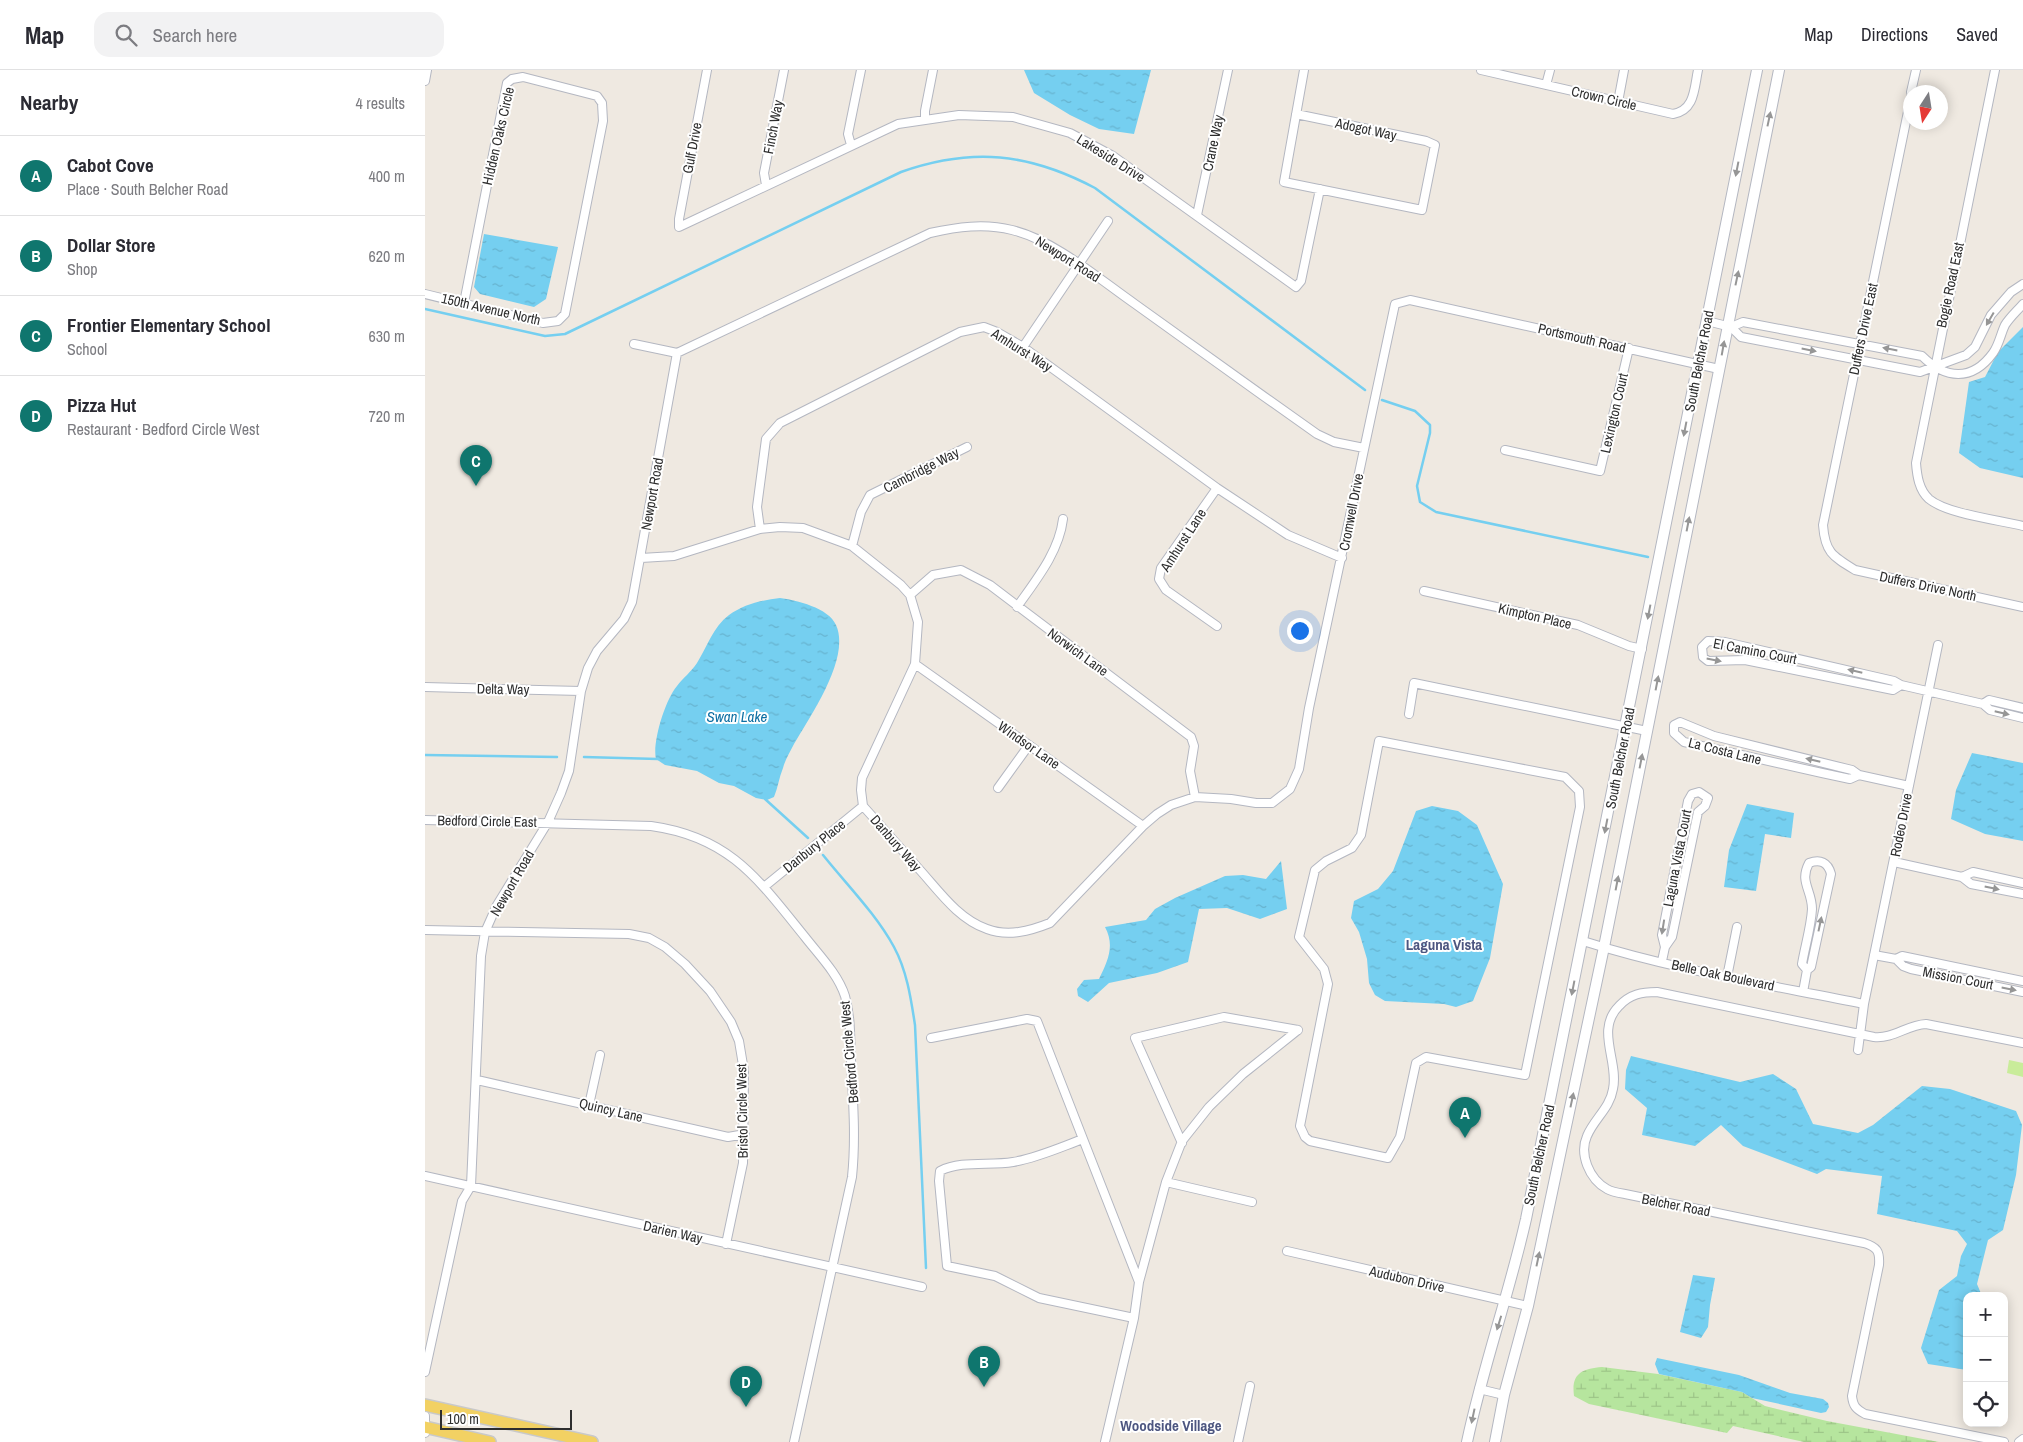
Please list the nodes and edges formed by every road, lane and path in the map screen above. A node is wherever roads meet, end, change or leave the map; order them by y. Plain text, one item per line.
1 (427, 70) edge
2 (707, 70) edge
3 (784, 70) edge
4 (861, 70) edge
5 (933, 70) edge
6 (1228, 70) edge
7 (1304, 70) edge
8 (1481, 70) edge
9 (1549, 70) edge
10 (1625, 70) edge
11 (1698, 70) edge
12 (1757, 70) edge
13 (1779, 70) edge
14 (1916, 70) edge
15 (1995, 70) edge
16 (425, 81) edge
17 (1547, 85) junction
18 (1913, 85) edge
19 (1618, 102) junction
20 (1296, 114) junction
21 (925, 120) junction
22 (1904, 130) edge
23 (851, 144) junction
24 (766, 185) junction
25 (1320, 189) junction
26 (1197, 215) junction
27 (1109, 221) dead end
28 (679, 227) joint
29 (1079, 264) junction
30 (2023, 284) edge
31 (425, 294) edge
32 (464, 303) junction
33 (2023, 304) edge
34 (1444, 307) joint
35 (558, 321) joint
36 (1707, 322) junction
37 (1729, 326) junction
38 (1780, 328) junction
39 (1860, 343) junction
40 (634, 344) dead end
41 (1777, 344) junction
42 (1023, 347) junction
43 (1629, 348) junction
44 (677, 353) junction
45 (1856, 359) junction
46 (1698, 364) junction
47 (1933, 367) junction
48 (1719, 369) junction
49 (967, 447) dead end
50 (1364, 448) junction
51 (1505, 450) dead end
52 (1217, 488) junction
53 (1063, 519) dead end
54 (2023, 526) edge
55 (760, 529) junction
56 (852, 546) junction
57 (641, 558) junction
58 (1342, 558) junction
59 (1836, 558) joint
60 (1424, 591) dead end
61 (910, 595) junction
62 (1017, 607) junction
63 (2023, 607) edge
64 (1217, 626) dead end
65 (1938, 645) dead end
66 (1642, 649) junction
67 (915, 664) junction
68 (1901, 685) junction
69 (425, 687) edge
70 (581, 691) junction
71 (1929, 691) junction
72 (1983, 704) junction
73 (2023, 708) edge
74 (1409, 714) dead end
75 (2023, 718) edge
76 (1626, 727) junction
77 (1647, 731) junction
78 (1029, 745) junction
79 (1299, 769) joint
80 (1859, 776) junction
81 (1909, 786) junction
82 (998, 788) dead end
83 (1195, 798) junction
84 (863, 806) junction
85 (425, 820) edge
86 (548, 822) junction
87 (1143, 826) junction
88 (1894, 862) junction
89 (1962, 877) junction
90 (2023, 883) edge
91 (764, 887) junction
92 (2023, 894) edge
93 (1737, 927) dead end
94 (425, 930) edge
95 (485, 932) junction
96 (1555, 934) joint
97 (1583, 941) junction
98 (1665, 947) junction
99 (1604, 948) junction
100 (1874, 955) junction
101 (1896, 959) junction
102 (1662, 961) junction
103 (1807, 970) junction
104 (1727, 977) junction
105 (2023, 981) edge
106 (1803, 992) junction
107 (2023, 992) edge
108 (1864, 1004) junction
109 (1859, 1033) junction
110 (931, 1038) dead end
111 (2023, 1043) edge
112 (1857, 1050) dead end
113 (600, 1054) dead end
114 (477, 1080) junction
115 (589, 1105) junction
116 (745, 1134) junction
117 (1083, 1139) junction
118 (1182, 1143) junction
119 (425, 1176) edge
120 (1166, 1182) junction
121 (471, 1186) junction
122 (1252, 1202) dead end
123 (726, 1244) junction
124 (1287, 1252) dead end
125 (832, 1268) junction
126 (1139, 1282) junction
127 (922, 1287) dead end
128 (1505, 1301) junction
129 (1528, 1306) junction
130 (1134, 1318) junction
131 (425, 1372) edge
132 (1250, 1386) dead end
133 (1479, 1389) junction
134 (1504, 1395) junction
135 (425, 1405) edge
136 (425, 1416) edge
137 (425, 1429) edge
138 (2023, 1439) edge
139 (490, 1442) edge
140 (591, 1442) edge
141 (794, 1442) edge
142 (1105, 1442) edge
143 (1238, 1442) edge
144 (1467, 1442) edge
145 (1495, 1442) edge
146 (2003, 1442) edge
147 (2019, 1442) edge

1 - 16 street
2 - 28 street, Gulf Drive
3 - 24 street, Finch Way
4 - 23 street
5 - 21 street
6 - 26 street, Crane Way
7 - 20 street
8 - 17 street, Crown Circle
9 - 17 street
10 - 19 street
11 - 19 street, Crown Circle
12 -> 36 main road, South Belcher Road
37 -> 13 main road, South Belcher Road
14 - 18 street
15 - 47 street, Bogie Road East
17 - 19 street, Crown Circle
20 - 25 street
20 - 25 street, Adogot Way
21 - 23 street, Lakeside Drive
21 - 26 street, Lakeside Drive
22 - 39 street, Duffers Drive East
23 - 24 street, Lakeside Drive
24 - 28 street, Lakeside Drive
25 - 26 street, Lakeside Drive
27 - 29 street
29 - 42 street
29 - 44 street, Newport Road
29 - 50 street, Newport Road
30 -> 47 street
31 - 32 street, 150th Avenue North
32 - 35 street, 150th Avenue North
32 - 35 street, Hidden Oaks Circle
33 - 47 street
34 - 43 street, Portsmouth Road
34 - 50 street, Cromwell Drive
36 - 37 street
36 - 46 main road, South Belcher Road
37 - 38 street
37 - 41 street
48 -> 37 main road, South Belcher Road
38 - 39 street
38 - 41 street
39 - 45 street, Duffers Drive East
47 -> 39 street
40 - 44 street
41 -> 45 street
42 - 52 street, Amhurst Way
42 - 55 street, Amhurst Way
43 - 46 street, Portsmouth Road
43 - 51 street, Lexington Court
44 - 57 street, Newport Road
45 - 47 street
45 - 59 street, Duffers Drive East
46 - 48 street, Portsmouth Road
46 -> 66 main road, South Belcher Road
47 - 54 street, Bogie Road East
77 -> 48 main road, South Belcher Road
49 - 56 street, Cambridge Way
50 - 58 street, Cromwell Drive
52 - 58 street, Amhurst Way
52 - 64 street, Amhurst Lane
53 - 62 street
55 - 56 street, Danbury Way
55 - 57 street, Danbury Way
56 - 61 street, Danbury Way
57 - 70 street, Newport Road
58 - 79 street, Cromwell Drive
59 - 63 street, Duffers Drive North
60 - 66 street, Kimpton Place
61 - 62 street, Norwich Lane
61 - 67 street, Danbury Way
62 - 83 street, Norwich Lane
65 - 71 street, Rodeo Drive
66 - 76 main road, South Belcher Road
67 - 78 street, Windsor Lane
67 - 84 street, Danbury Way
68 -> 68 street, El Camino Court
68 - 71 street, El Camino Court
69 - 70 street, Delta Way
70 - 86 street, Newport Road
71 - 72 street, El Camino Court
71 - 81 street, Rodeo Drive
72 - 73 street, El Camino Court
72 -> 75 street, El Camino Court
74 - 76 street
76 - 77 street
76 -> 97 main road, South Belcher Road
99 -> 77 main road, South Belcher Road
78 - 82 street
78 - 87 street, Windsor Lane
79 - 83 street, Danbury Way
80 -> 80 street, La Costa Lane
80 - 81 street, La Costa Lane
81 - 88 street, Rodeo Drive
83 - 87 street, Danbury Way
84 - 87 street, Danbury Way
84 - 91 street, Danbury Place
85 - 86 street, Bedford Circle East
86 - 91 street, Bedford Circle West
86 - 95 street, Newport Road
88 - 89 street
88 - 100 street, Rodeo Drive
89 - 90 street
89 -> 92 street
91 - 125 street, Bedford Circle West
93 - 104 street
94 - 95 street, Bristol Circle West
95 - 114 street, Newport Road
95 - 116 street, Bristol Circle West
96 - 96 street
97 - 99 street, Belle Oak Boulevard
97 -> 128 main road, South Belcher Road
98 -> 98 street, Laguna Vista Court
98 - 102 street, Laguna Vista Court
99 - 102 street, Belle Oak Boulevard
129 -> 99 main road, South Belcher Road
100 - 101 street, Mission Court
100 - 108 street, Rodeo Drive
101 - 105 street, Mission Court
101 -> 107 street, Mission Court
102 - 104 street, Belle Oak Boulevard
103 -> 103 street
103 - 106 street
104 - 106 street, Belle Oak Boulevard
106 - 108 street, Belle Oak Boulevard
108 - 109 street
109 - 111 street, Belcher Road
109 - 112 street
109 - 146 street, Belcher Road
110 - 117 street
113 - 115 street
114 - 115 street, Quincy Lane
114 - 121 street, Newport Road
115 - 116 street, Quincy Lane
116 - 123 street, Bristol Circle West
117 - 126 street
117 - 130 street
118 - 118 street
118 - 120 street
119 - 121 street, Darien Way
120 - 122 street
120 - 126 street
121 - 123 street, Darien Way
121 - 131 street, Newport Road
123 - 125 street, Darien Way
124 - 128 street, Audubon Drive
125 - 127 street, Darien Way
125 - 141 street, Bedford Circle West
126 - 130 street
128 - 129 street, Audubon Drive
128 -> 133 main road, South Belcher Road
129 - 134 main road, South Belcher Road
130 - 142 street
132 - 143 street
133 - 134 street
133 -> 144 main road, South Belcher Road
134 - 145 main road, South Belcher Road
135 - 140 main road
136 - 137 street
137 - 139 main road
138 - 147 street

